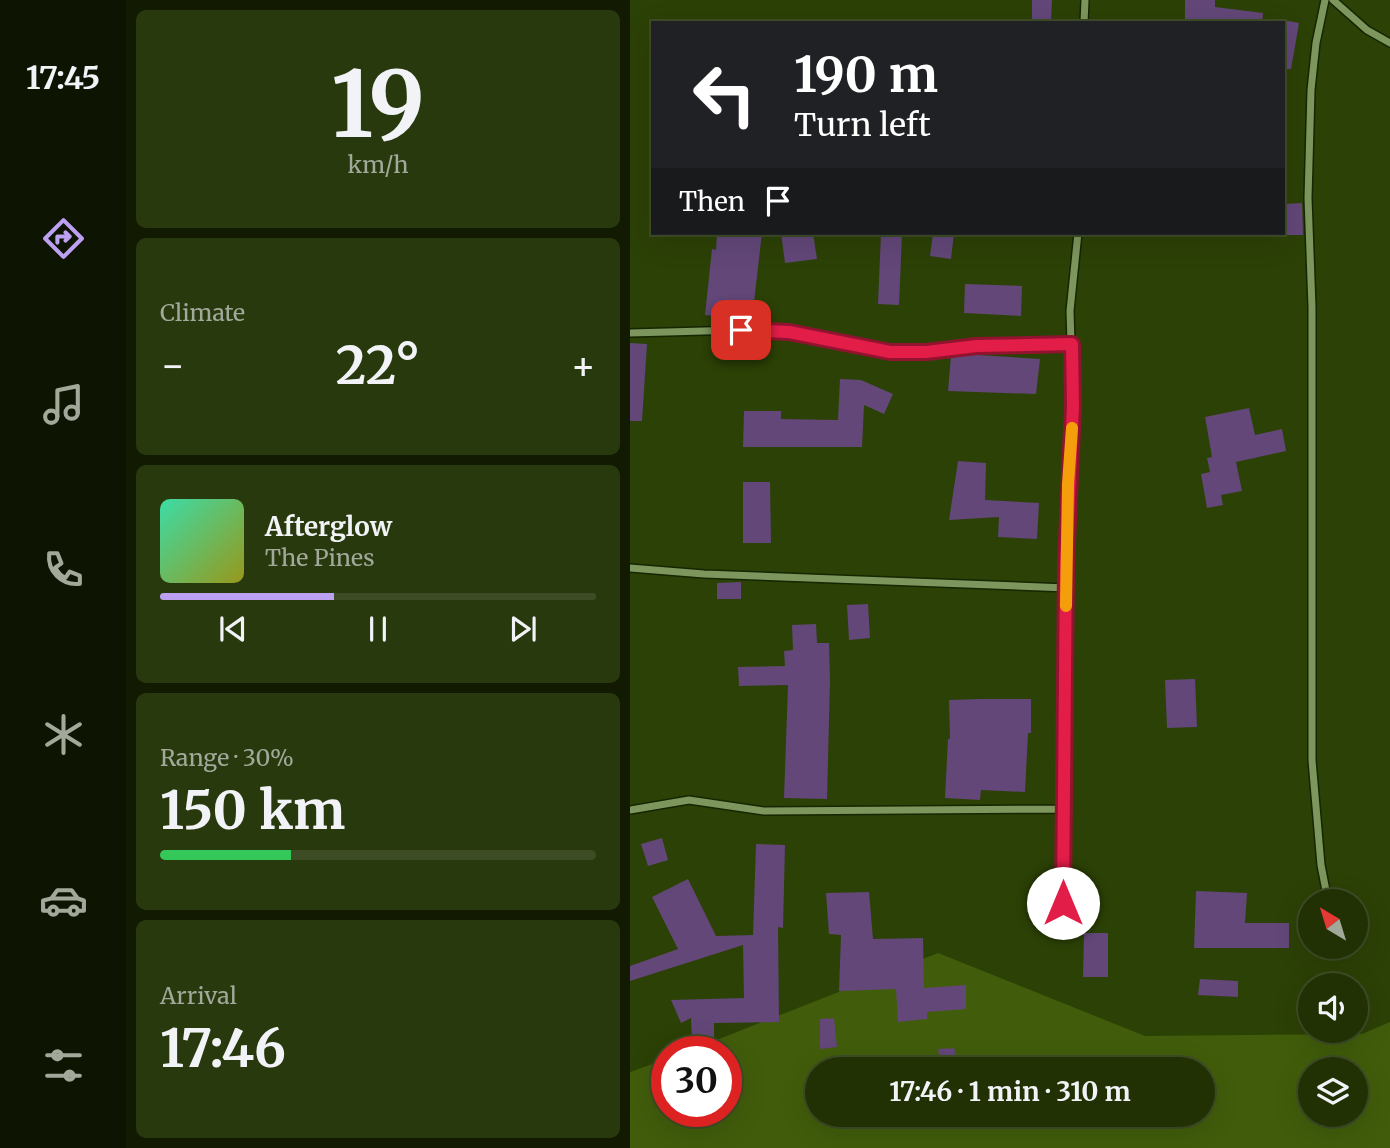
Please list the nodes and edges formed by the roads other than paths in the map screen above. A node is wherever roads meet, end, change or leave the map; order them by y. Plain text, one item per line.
1 (1086, 0) edge
2 (1325, 0) edge
3 (1332, 0) edge
4 (1084, 21) edge
5 (1390, 43) edge
6 (1078, 235) edge
7 (630, 333) edge
8 (1072, 344) junction
9 (630, 568) edge
10 (1067, 588) junction
11 (1064, 809) junction
12 (630, 810) edge
13 (1326, 889) edge
14 (1063, 903) dead end

1 - 4 street
2 - 13 street
3 - 5 street
6 - 8 street
7 - 8 street
8 - 10 street
9 - 10 street
10 - 11 street
11 - 12 street
11 - 14 street

